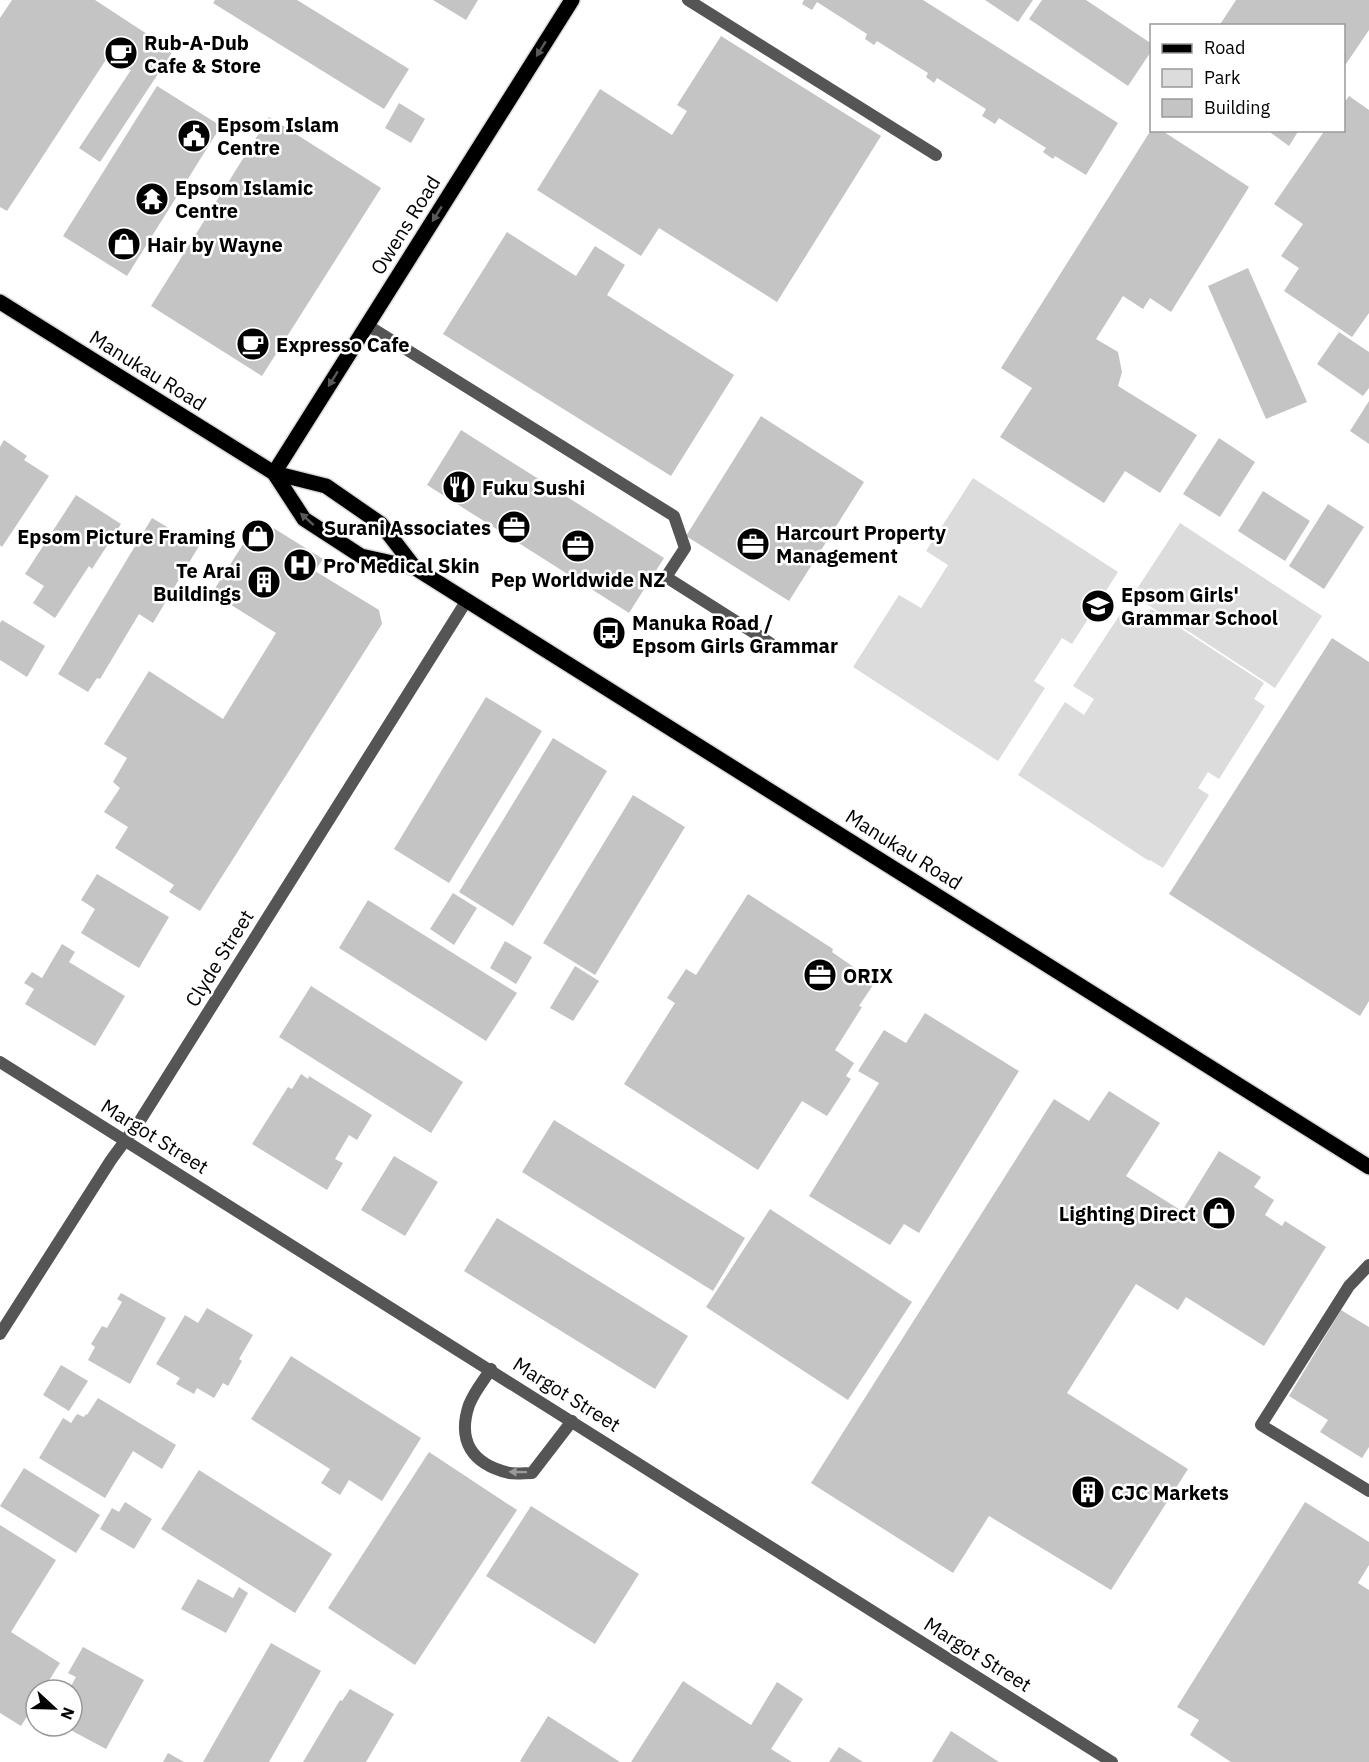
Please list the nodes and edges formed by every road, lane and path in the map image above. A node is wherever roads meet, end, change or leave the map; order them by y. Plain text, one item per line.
1 (572, 0) edge
2 (688, 0) edge
3 (936, 155) dead end
4 (0, 302) edge
5 (367, 325) junction
6 (274, 473) junction
7 (416, 568) junction
8 (467, 600) junction
9 (770, 643) dead end
10 (0, 1062) edge
11 (125, 1141) junction
12 (1369, 1167) edge
13 (1369, 1265) edge
14 (0, 1334) edge
15 (491, 1369) junction
16 (572, 1421) junction
17 (1369, 1491) edge
18 (1113, 1762) edge

1 -> 5 main road, Owens Road
2 - 3 street
4 - 6 main road, Manukau Road
5 -> 6 main road, Owens Road
5 - 9 street
6 - 7 main road, Manukau Road
7 -> 6 main road, Manukau Road
7 - 8 main road, Manukau Road
8 - 11 street, Clyde Street
8 - 12 main road, Manukau Road
10 - 11 street, Margot Street
11 - 14 street, Clyde Street
11 - 15 street, Margot Street
13 - 17 street
15 - 16 street, Margot Street
16 -> 15 street
16 - 18 street, Margot Street

